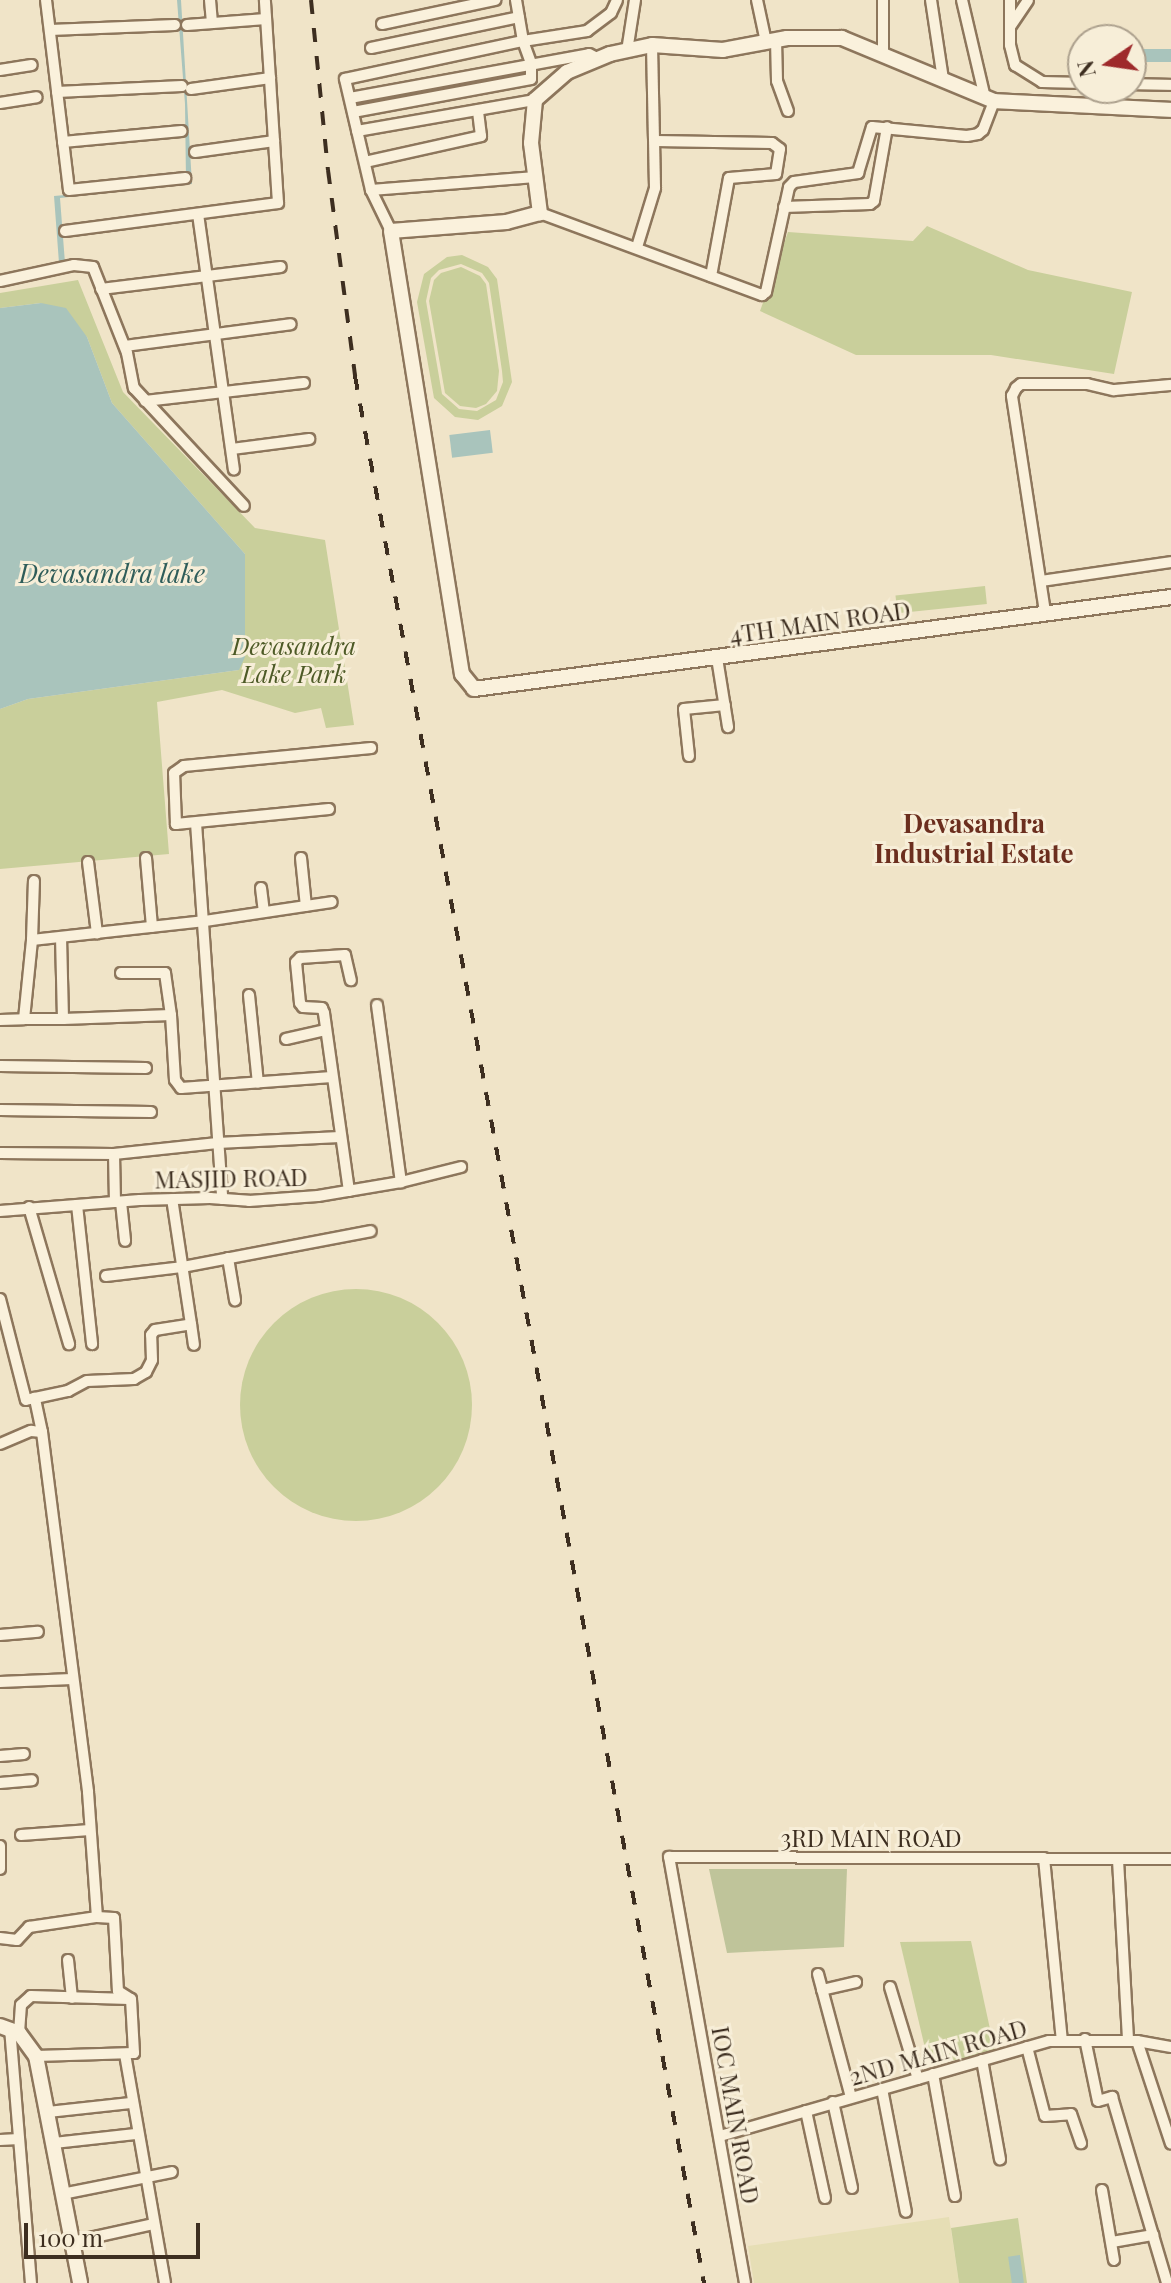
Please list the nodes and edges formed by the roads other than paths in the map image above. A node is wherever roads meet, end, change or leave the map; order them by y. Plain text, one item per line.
1 (46, 0) edge
2 (210, 0) edge
3 (265, 0) edge
4 (495, 0) edge
5 (516, 0) edge
6 (617, 0) edge
7 (635, 0) edge
8 (757, 0) edge
9 (883, 0) edge
10 (931, 0) edge
11 (962, 0) edge
12 (1010, 0) edge
13 (1028, 0) edge
14 (519, 17) junction
15 (266, 19) junction
16 (212, 23) junction
17 (382, 24) dead end
18 (175, 25) dead end
19 (187, 25) dead end
20 (1010, 27) junction
21 (50, 30) junction
22 (587, 31) junction
23 (523, 41) junction
24 (771, 41) junction
25 (652, 45) junction
26 (371, 48) dead end
27 (627, 51) junction
28 (883, 54) junction
29 (594, 56) junction
30 (531, 63) junction
31 (32, 65) dead end
32 (0, 70) edge
33 (396, 70) junction
34 (270, 78) junction
35 (943, 79) junction
36 (1067, 83) edge
37 (1147, 84) edge
38 (1171, 85) edge
39 (398, 89) junction
40 (57, 92) junction
41 (37, 97) dead end
42 (350, 98) junction
43 (989, 98) junction
44 (535, 100) junction
45 (0, 103) edge
46 (400, 105) junction
47 (478, 110) junction
48 (1171, 110) edge
49 (788, 111) dead end
50 (353, 112) junction
51 (887, 127) junction
52 (181, 131) dead end
53 (357, 131) junction
54 (274, 141) junction
55 (656, 141) junction
56 (63, 142) junction
57 (195, 152) dead end
58 (365, 162) junction
59 (535, 177) junction
60 (185, 178) dead end
61 (371, 190) junction
62 (784, 207) junction
63 (540, 213) junction
64 (198, 214) junction
65 (65, 231) dead end
66 (391, 231) junction
67 (637, 247) junction
68 (281, 267) dead end
69 (207, 276) junction
70 (711, 276) junction
71 (0, 281) edge
72 (101, 289) junction
73 (291, 324) dead end
74 (215, 334) junction
75 (125, 346) junction
76 (304, 383) dead end
77 (1171, 385) edge
78 (223, 392) junction
79 (145, 401) junction
80 (309, 439) dead end
81 (232, 449) junction
82 (234, 469) dead end
83 (244, 506) dead end
84 (1171, 562) edge
85 (1041, 581) junction
86 (1171, 597) edge
87 (1045, 612) junction
88 (717, 658) junction
89 (725, 705) junction
90 (728, 727) dead end
91 (371, 748) dead end
92 (689, 756) dead end
93 (329, 809) dead end
94 (196, 823) junction
95 (146, 858) dead end
96 (301, 858) dead end
97 (88, 862) dead end
98 (34, 881) dead end
99 (261, 888) dead end
100 (332, 902) dead end
101 (306, 906) junction
102 (264, 912) junction
103 (205, 921) junction
104 (152, 927) junction
105 (97, 933) junction
106 (61, 937) junction
107 (32, 940) junction
108 (121, 973) dead end
109 (351, 980) dead end
110 (249, 995) dead end
111 (377, 1005) dead end
112 (171, 1015) junction
113 (24, 1019) junction
114 (63, 1019) junction
115 (0, 1020) edge
116 (326, 1030) junction
117 (286, 1039) dead end
118 (0, 1066) edge
119 (146, 1068) dead end
120 (332, 1077) junction
121 (258, 1083) junction
122 (215, 1086) junction
123 (0, 1110) edge
124 (151, 1112) dead end
125 (340, 1137) junction
126 (217, 1143) junction
127 (0, 1153) edge
128 (114, 1154) junction
129 (461, 1167) dead end
130 (401, 1182) junction
131 (349, 1191) junction
132 (172, 1199) junction
133 (222, 1199) junction
134 (118, 1202) junction
135 (77, 1205) junction
136 (29, 1207) junction
137 (0, 1211) edge
138 (371, 1231) dead end
139 (125, 1241) dead end
140 (228, 1258) junction
141 (183, 1267) junction
142 (106, 1276) dead end
143 (0, 1299) edge
144 (235, 1300) dead end
145 (191, 1324) junction
146 (69, 1344) dead end
147 (92, 1344) dead end
148 (194, 1345) dead end
149 (35, 1398) junction
150 (42, 1432) junction
151 (0, 1444) edge
152 (38, 1632) dead end
153 (0, 1635) edge
154 (72, 1679) junction
155 (0, 1682) edge
156 (24, 1754) dead end
157 (0, 1756) edge
158 (32, 1780) dead end
159 (0, 1783) edge
160 (90, 1830) junction
161 (21, 1835) dead end
162 (0, 1846) edge
163 (1044, 1858) junction
164 (1171, 1859) edge
165 (1118, 1860) junction
166 (0, 1869) edge
167 (97, 1917) junction
168 (0, 1938) edge
169 (686, 1954) joint
170 (68, 1960) dead end
171 (818, 1974) dead end
172 (856, 1982) dead end
173 (890, 1987) dead end
174 (822, 1990) junction
175 (72, 1998) junction
176 (131, 1999) junction
177 (10, 2029) edge
178 (1085, 2039) junction
179 (1062, 2040) junction
180 (1132, 2041) junction
181 (1027, 2047) junction
182 (1171, 2047) edge
183 (125, 2054) junction
184 (36, 2056) junction
185 (982, 2060) junction
186 (933, 2074) junction
187 (918, 2079) junction
188 (882, 2089) junction
189 (851, 2097) junction
190 (833, 2102) junction
191 (131, 2103) junction
192 (806, 2111) junction
193 (48, 2112) junction
194 (136, 2134) junction
195 (720, 2136) junction
196 (19, 2139) junction
197 (0, 2140) edge
198 (54, 2143) junction
199 (1081, 2143) dead end
200 (1171, 2144) edge
201 (1000, 2159) dead end
202 (172, 2172) dead end
203 (144, 2175) junction
204 (852, 2188) dead end
205 (1102, 2190) dead end
206 (62, 2194) junction
207 (955, 2196) dead end
208 (825, 2198) dead end
209 (906, 2212) dead end
210 (154, 2224) junction
211 (1153, 2235) junction
212 (72, 2242) junction
213 (1112, 2242) junction
214 (1114, 2260) dead end
215 (31, 2283) edge
216 (80, 2283) edge
217 (165, 2283) edge
218 (745, 2283) edge
219 (1167, 2283) edge

1 - 21 street
2 - 16 street
3 - 15 street
4 - 17 street
5 - 14 street
6 - 22 street
7 - 27 street
8 - 24 street
9 - 28 street
10 - 35 street
11 - 43 street
12 - 20 street
13 - 20 street
14 - 23 street
14 - 26 street
15 - 16 street
15 - 34 street
16 - 19 street
18 - 21 street
20 - 36 street
21 - 40 street
22 - 23 street
22 - 29 street
23 - 30 street
23 - 33 street
24 - 25 street
24 - 28 street
24 - 49 street
25 - 27 street
25 - 55 street
27 - 29 street
28 - 35 street
29 - 30 street
29 - 44 street
30 - 39 street
30 - 46 street
31 - 32 street
33 - 39 street
33 - 42 street
34 - 40 street
34 - 54 street
35 - 43 street
37 - 38 street
39 - 42 street
39 - 46 street
40 - 56 street
41 - 45 street
42 - 50 street
43 - 48 street
43 - 51 street
44 - 47 street
44 - 59 street
46 - 50 street
47 - 53 street
47 - 58 street
50 - 53 street
51 - 62 street
51 - 62 street
52 - 56 street
53 - 58 street
54 - 57 street
54 - 64 street
55 - 67 street
55 - 70 street
56 - 60 street
58 - 61 street
59 - 61 street
59 - 63 street
61 - 66 street
62 - 70 street
63 - 66 street
63 - 67 street
64 - 65 street
64 - 69 street
66 - 88 street, 4TH MAIN ROAD
67 - 70 street
68 - 69 street
69 - 72 street
69 - 74 street
71 - 72 street
72 - 75 street
73 - 74 street
74 - 75 street
74 - 78 street
75 - 79 street
76 - 78 street
77 - 85 street
78 - 79 street
78 - 81 street
79 - 83 street
80 - 81 street
81 - 82 street
84 - 85 street
85 - 87 street
86 - 87 street, 4TH MAIN ROAD
87 - 88 street, 4TH MAIN ROAD
88 - 89 street
89 - 90 street
89 - 92 street
91 - 94 street
93 - 94 street
94 - 103 street
95 - 104 street
96 - 101 street
97 - 105 street
98 - 107 street
99 - 102 street
100 - 101 street
101 - 102 street
102 - 103 street
103 - 104 street
103 - 122 street
104 - 105 street
105 - 106 street
106 - 107 street
106 - 114 street
107 - 113 street
108 - 112 street
109 - 116 street
110 - 121 street
111 - 130 street
112 - 114 street
112 - 122 street
113 - 114 street
113 - 115 street
116 - 117 street
116 - 120 street
118 - 119 street
120 - 121 street
120 - 125 street
121 - 122 street
122 - 126 street
123 - 124 street
125 - 126 street
125 - 131 street
126 - 128 street
126 - 133 street
127 - 128 street
128 - 134 street
129 - 130 street, MASJID ROAD
130 - 131 street, MASJID ROAD
131 - 133 street, MASJID ROAD
132 - 133 street, MASJID ROAD
132 - 134 street, MASJID ROAD
132 - 141 street
134 - 135 street, MASJID ROAD
134 - 139 street
135 - 136 street, MASJID ROAD
135 - 147 street
136 - 137 street, MASJID ROAD
136 - 146 street
138 - 140 street
140 - 141 street
140 - 144 street
141 - 142 street
141 - 145 street
143 - 149 street
145 - 148 street
145 - 149 street
149 - 150 street
150 - 151 street
150 - 154 street
152 - 153 street
154 - 155 street
154 - 160 street
156 - 157 street
158 - 159 street
160 - 161 street
160 - 167 street
162 - 166 street
163 - 165 street, 3RD MAIN ROAD
163 - 169 street, 3RD MAIN ROAD
163 - 179 street
164 - 165 street, 3RD MAIN ROAD
165 - 180 street
167 - 168 street
167 - 176 street
169 - 195 street, IOC MAIN ROAD
170 - 175 street
171 - 174 street
172 - 174 street
173 - 187 street
174 - 189 street
175 - 176 street
175 - 177 street
176 - 183 street
177 - 184 street
177 - 196 street
178 - 179 street, 2ND MAIN ROAD
178 - 180 street, 2ND MAIN ROAD
178 - 211 street
179 - 181 street, 2ND MAIN ROAD
180 - 182 street, 2ND MAIN ROAD
180 - 200 street
181 - 185 street, 2ND MAIN ROAD
181 - 199 street
183 - 184 street
183 - 191 street
184 - 193 street
185 - 186 street, 2ND MAIN ROAD
185 - 201 street
186 - 187 street, 2ND MAIN ROAD
186 - 207 street
187 - 188 street, 2ND MAIN ROAD
188 - 189 street, 2ND MAIN ROAD
188 - 209 street
189 - 190 street, 2ND MAIN ROAD
190 - 192 street, 2ND MAIN ROAD
190 - 204 street
191 - 193 street
191 - 194 street
192 - 195 street, 2ND MAIN ROAD
192 - 208 street
193 - 198 street
194 - 198 street
194 - 203 street
195 - 218 street, IOC MAIN ROAD
196 - 197 street
196 - 215 street
198 - 206 street
202 - 203 street
203 - 206 street
203 - 210 street
205 - 213 street
206 - 212 street
210 - 212 street
210 - 217 street
211 - 213 street
211 - 219 street
212 - 216 street
213 - 214 street

